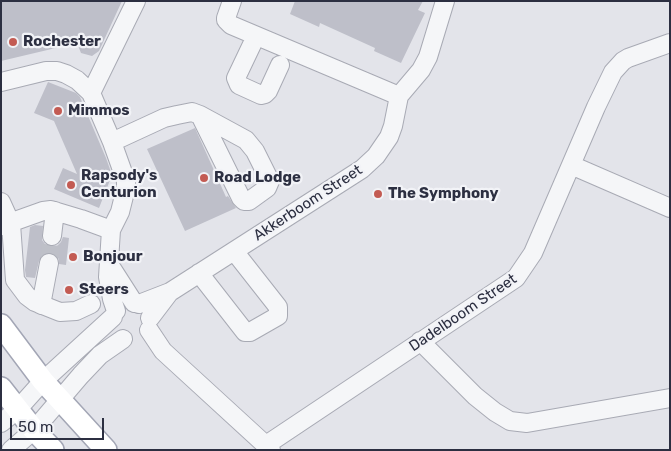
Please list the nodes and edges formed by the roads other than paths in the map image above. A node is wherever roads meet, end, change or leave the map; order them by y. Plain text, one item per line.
1 (136, 1) edge
2 (232, 1) edge
3 (445, 1) edge
4 (256, 36) junction
5 (670, 43) edge
6 (280, 65) dead end
7 (1, 82) edge
8 (91, 93) junction
9 (399, 96) junction
10 (200, 115) junction
11 (112, 142) junction
12 (571, 165) junction
13 (1, 202) edge
14 (670, 208) edge
15 (55, 211) junction
16 (6, 225) edge
17 (112, 230) junction
18 (52, 236) tunnel mouth
19 (234, 251) junction
20 (49, 263) tunnel mouth
21 (109, 264) junction
22 (199, 273) junction
23 (170, 292) junction
24 (91, 304) dead end
25 (136, 304) junction
26 (42, 305) junction
27 (114, 314) junction
28 (1, 325) edge
29 (141, 331) junction
30 (420, 341) junction
31 (43, 381) junction
32 (1, 388) edge
33 (670, 398) edge
34 (60, 401) junction
35 (17, 410) junction
36 (1, 423) edge
37 (34, 430) junction
38 (269, 447) edge
39 (11, 450) edge
40 (53, 450) edge
41 (106, 450) edge

1 - 8 street
2 - 4 street
3 - 9 street
4 - 6 street
4 - 9 street
5 - 12 street, Dadelboom Street
7 - 8 street
8 - 11 street
9 - 19 street, Akkerboom Street
10 - 10 street
10 - 11 street
11 - 17 street
12 - 14 street
12 - 30 street, Dadelboom Street
13 - 16 street
15 - 16 street
15 - 17 street
15 - 18 street
16 - 26 street
17 - 21 street
19 - 22 street, Akkerboom Street
19 - 22 street
20 - 26 street
21 - 25 street
21 - 27 street
22 - 23 street, Akkerboom Street
23 - 25 street, Akkerboom Street
23 - 29 street, Akkerboom Street
24 - 26 street
25 - 27 street, Akkerboom Street
25 - 29 street
27 - 29 street
27 - 31 street
28 - 31 main road
29 - 34 street, Akkerboom Street
29 - 38 street
30 - 33 street
30 - 38 street, Dadelboom Street
31 - 34 main road
31 - 35 street
32 - 35 main road
34 - 37 street, Akkerboom Street
34 - 41 main road
35 - 36 street
35 - 37 main road
37 - 39 street, Akkerboom Street
37 - 40 main road

